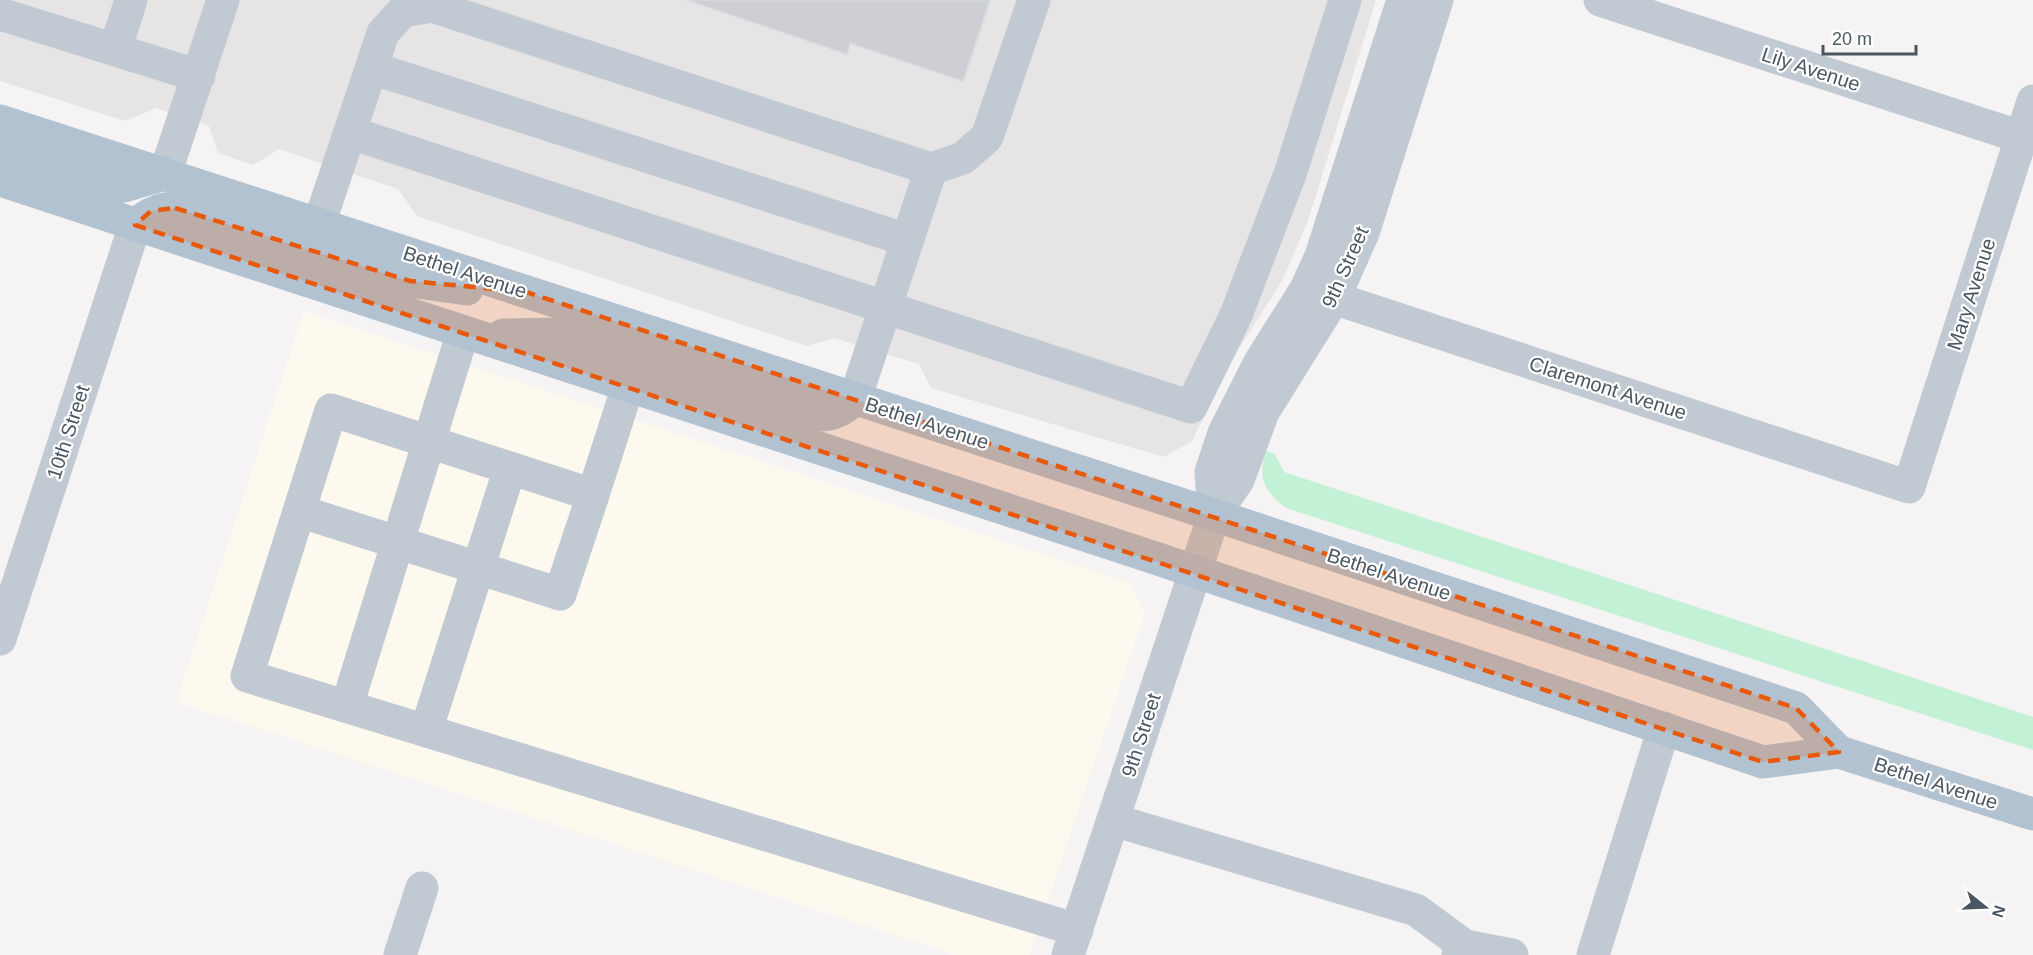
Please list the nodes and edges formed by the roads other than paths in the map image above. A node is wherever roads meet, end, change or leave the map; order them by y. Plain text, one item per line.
1 (131, 0) edge
2 (223, 0) edge
3 (1034, 0) edge
4 (1345, 0) edge
5 (1403, 0) edge
6 (1437, 0) edge
7 (1600, 0) edge
8 (40, 13) edge
9 (0, 14) edge
10 (115, 50) junction
11 (372, 68) junction
12 (199, 76) junction
13 (2033, 101) edge
14 (0, 121) edge
15 (351, 133) junction
16 (2021, 137) junction
17 (0, 151) edge
18 (931, 169) junction
19 (165, 174) junction
20 (0, 180) edge
21 (319, 224) junction
22 (135, 225) junction
23 (907, 240) junction
24 (526, 292) junction
25 (1320, 293) junction
26 (886, 307) junction
27 (470, 334) junction
28 (628, 386) junction
29 (855, 399) junction
30 (428, 441) junction
31 (510, 468) junction
32 (1910, 487) joint
33 (593, 495) junction
34 (299, 510) junction
35 (1214, 515) junction
36 (397, 542) junction
37 (478, 567) junction
38 (1194, 572) junction
39 (0, 639) edge
40 (347, 706) junction
41 (1664, 728) junction
42 (426, 731) junction
43 (1839, 752) junction
44 (2033, 814) edge
45 (1113, 820) junction
46 (422, 888) dead end
47 (1072, 942) edge
48 (1461, 951) edge
49 (400, 955) edge
50 (1512, 955) edge
51 (1593, 955) edge

1 - 10 street
2 - 12 street
3 - 18 street
4 - 26 street
5 - 25 street, 9th Street
6 - 25 street, 9th Street
7 - 16 street, Lily Avenue
8 - 9 street
8 - 10 street
10 - 12 street
11 - 15 street
11 - 18 street
11 - 23 street
12 - 19 street
13 - 16 street, Mary Avenue
14 - 19 main road, Bethel Avenue
15 - 21 street
15 - 26 street
16 - 32 street, Mary Avenue
17 - 19 main road
18 - 23 street
19 - 21 main road, Bethel Avenue
20 - 22 main road, Bethel Avenue
21 - 24 main road, Bethel Avenue
22 - 24 main road
22 - 27 main road, Bethel Avenue
22 - 39 street, 10th Street
23 - 26 street
24 - 29 main road, Bethel Avenue
25 - 32 street, Claremont Avenue
25 - 35 street, 9th Street
26 - 29 street
27 - 28 main road, Bethel Avenue
27 - 29 main road
27 - 30 street
28 - 33 street
28 - 38 main road, Bethel Avenue
29 - 35 main road, Bethel Avenue
30 - 31 street
30 - 34 street
30 - 36 street
31 - 33 street
31 - 37 street
33 - 37 street
34 - 36 street
34 - 40 street
35 - 38 street, 9th Street
35 - 43 main road, Bethel Avenue
36 - 37 street
36 - 40 street
37 - 42 street
38 - 41 main road, Bethel Avenue
38 - 45 street, 9th Street
40 - 42 street
41 - 43 main road, Bethel Avenue
41 - 51 street
42 - 47 street
43 - 44 main road, Bethel Avenue
45 - 47 street, 9th Street
45 - 48 street
46 - 49 street
48 - 50 street

